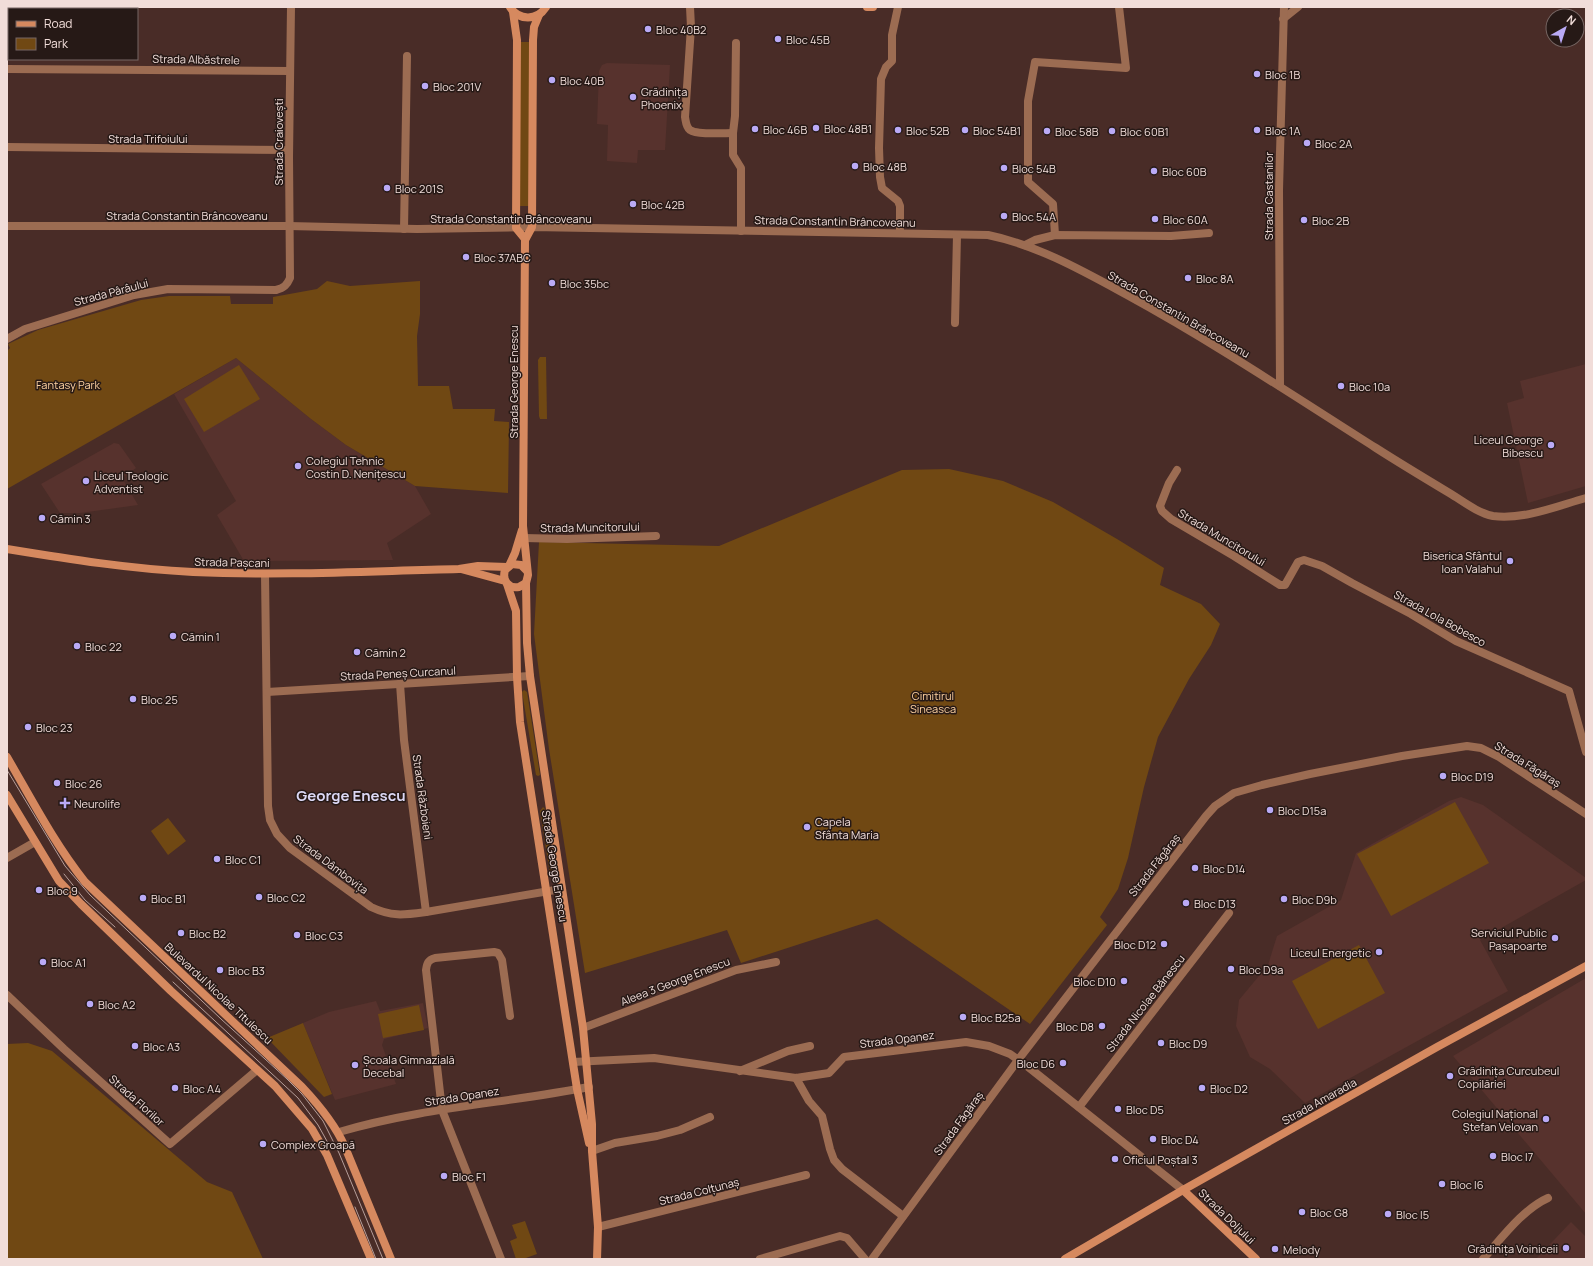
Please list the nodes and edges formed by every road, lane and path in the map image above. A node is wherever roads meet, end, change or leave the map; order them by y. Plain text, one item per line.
1 (291, 7) edge
2 (548, 7) edge
3 (690, 7) edge
4 (867, 7) edge
5 (873, 7) edge
6 (898, 7) edge
7 (1119, 7) edge
8 (1284, 7) edge
9 (1298, 7) edge
10 (510, 8) edge
11 (539, 15) junction
12 (1283, 19) junction
13 (736, 43) dead end
14 (407, 56) dead end
15 (7, 68) edge
16 (290, 71) junction
17 (732, 133) junction
18 (7, 148) edge
19 (289, 150) junction
20 (7, 226) edge
21 (289, 226) junction
22 (532, 227) junction
23 (516, 228) junction
24 (404, 229) junction
25 (741, 231) junction
26 (900, 233) junction
27 (1209, 233) dead end
28 (1055, 234) junction
29 (957, 235) junction
30 (525, 239) junction
31 (1025, 245) junction
32 (290, 278) joint
33 (954, 323) dead end
34 (7, 339) edge
35 (1280, 386) junction
36 (1176, 470) dead end
37 (1586, 498) edge
38 (523, 526) junction
39 (656, 536) dead end
40 (524, 538) junction
41 (7, 549) edge
42 (1304, 560) joint
43 (508, 567) junction
44 (459, 568) junction
45 (526, 571) junction
46 (265, 574) junction
47 (506, 583) junction
48 (526, 583) junction
49 (530, 676) junction
50 (517, 677) junction
51 (400, 684) junction
52 (267, 692) junction
53 (1586, 752) edge
54 (7, 757) edge
55 (7, 795) edge
56 (1586, 814) edge
57 (34, 842) junction
58 (7, 858) edge
59 (561, 889) junction
60 (547, 891) junction
61 (426, 912) junction
62 (1229, 913) dead end
63 (776, 962) dead end
64 (1586, 966) edge
65 (7, 995) edge
66 (510, 1016) dead end
67 (583, 1028) junction
68 (810, 1046) dead end
69 (1018, 1060) junction
70 (587, 1061) junction
71 (573, 1062) junction
72 (257, 1070) junction
73 (740, 1071) junction
74 (796, 1078) junction
75 (589, 1087) junction
76 (577, 1090) junction
77 (1079, 1107) junction
78 (442, 1110) junction
79 (710, 1117) dead end
80 (339, 1132) junction
81 (592, 1151) junction
82 (806, 1175) dead end
83 (1183, 1190) junction
84 (1548, 1198) dead end
85 (903, 1216) junction
86 (598, 1227) junction
87 (371, 1259) edge
88 (391, 1259) edge
89 (501, 1259) edge
90 (597, 1259) edge
91 (760, 1259) edge
92 (865, 1259) edge
93 (872, 1259) edge
94 (1065, 1259) edge
95 (1256, 1259) edge
96 (1483, 1259) edge

1 - 16 street, Strada Craiovești
2 - 11 street
3 - 17 street
4 - 5 street
6 - 26 street
7 - 28 street
8 - 12 street, Strada Castanilor
9 - 12 street
10 - 11 street
10 - 23 street
11 - 22 street, Strada George Enescu
12 - 35 street, Strada Castanilor
13 - 17 street
14 - 24 street
15 - 16 street, Strada Albăstrele
16 - 19 street, Strada Craiovești
17 - 25 street
18 - 19 street, Strada Trifoiului
19 - 21 street, Strada Craiovești
20 - 21 street, Strada Constantin Brâncoveanu
21 - 24 street, Strada Constantin Brâncoveanu
21 - 32 street, Strada Craiovești
22 - 23 street, Strada Constantin Brâncoveanu
22 - 25 street, Strada Constantin Brâncoveanu
22 - 30 street, Strada George Enescu
23 - 24 street, Strada Constantin Brâncoveanu
23 - 30 street
25 - 26 street, Strada Constantin Brâncoveanu
26 - 29 street, Strada Constantin Brâncoveanu
27 - 28 street
28 - 31 street
29 - 31 street, Strada Constantin Brâncoveanu
29 - 33 street
30 - 38 street, Strada George Enescu
31 - 35 street, Strada Constantin Brâncoveanu
32 - 34 street, Strada Pârâului
35 - 37 street, Strada Constantin Brâncoveanu
36 - 42 street, Strada Muncitorului
38 - 40 street, Strada George Enescu
38 - 43 street, Strada George Enescu
39 - 40 street, Strada Muncitorului
40 - 45 street, Strada George Enescu
41 - 46 street, Strada Pașcani
42 - 53 street, Strada Lola Bobesco
43 - 44 street, Strada Pașcani
43 - 45 street
43 - 47 street
44 - 46 street, Strada Pașcani
44 - 47 street, Strada Pașcani
45 - 48 street
46 - 52 street, Strada Dâmbovița
47 - 48 street
47 - 50 street, Strada George Enescu
48 - 49 street, Strada George Enescu
49 - 50 street, Strada Peneș Curcanul
49 - 59 street, Strada George Enescu
50 - 51 street, Strada Peneș Curcanul
50 - 60 street, Strada George Enescu
51 - 52 street, Strada Peneș Curcanul
51 - 61 street, Strada Războieni
52 - 61 street, Strada Dâmbovița
54 - 80 street, Bulevardul Nicolae Titulescu
55 - 57 street
56 - 69 street, Strada Făgăraș
57 - 58 street
57 - 72 street
59 - 60 street, Strada Dâmbovița
59 - 67 street, Strada George Enescu
60 - 61 street, Strada Dâmbovița
60 - 71 street, Strada George Enescu
62 - 77 street, Strada Nicolae Bănescu
63 - 67 street, Aleea 3 George Enescu
64 - 83 street, Strada Amaradia
65 - 72 street, Strada Florilor
66 - 78 street
67 - 70 street, Strada George Enescu
68 - 73 street
69 - 74 street, Strada Opanez
69 - 77 street, Strada Opanez
69 - 85 street, Strada Făgăraș
70 - 71 street, Strada Opanez
70 - 73 street, Strada Opanez
70 - 75 street, Strada George Enescu
71 - 76 street, Strada George Enescu
72 - 87 street
73 - 74 street, Strada Opanez
74 - 85 street
75 - 76 street, Strada Opanez
75 - 81 street, Strada George Enescu
76 - 78 street, Strada Opanez
76 - 81 street, Strada George Enescu
77 - 83 street, Strada Opanez
78 - 80 street, Strada Opanez
78 - 89 street
79 - 81 street
80 - 88 street, Bulevardul Nicolae Titulescu
81 - 86 street, Strada George Enescu
82 - 86 street, Strada Colțunaș
83 - 94 street, Strada Amaradia
83 - 95 street, Strada Doljului
84 - 96 street
85 - 93 street, Strada Făgăraș
86 - 90 street, Strada George Enescu
91 - 92 street

